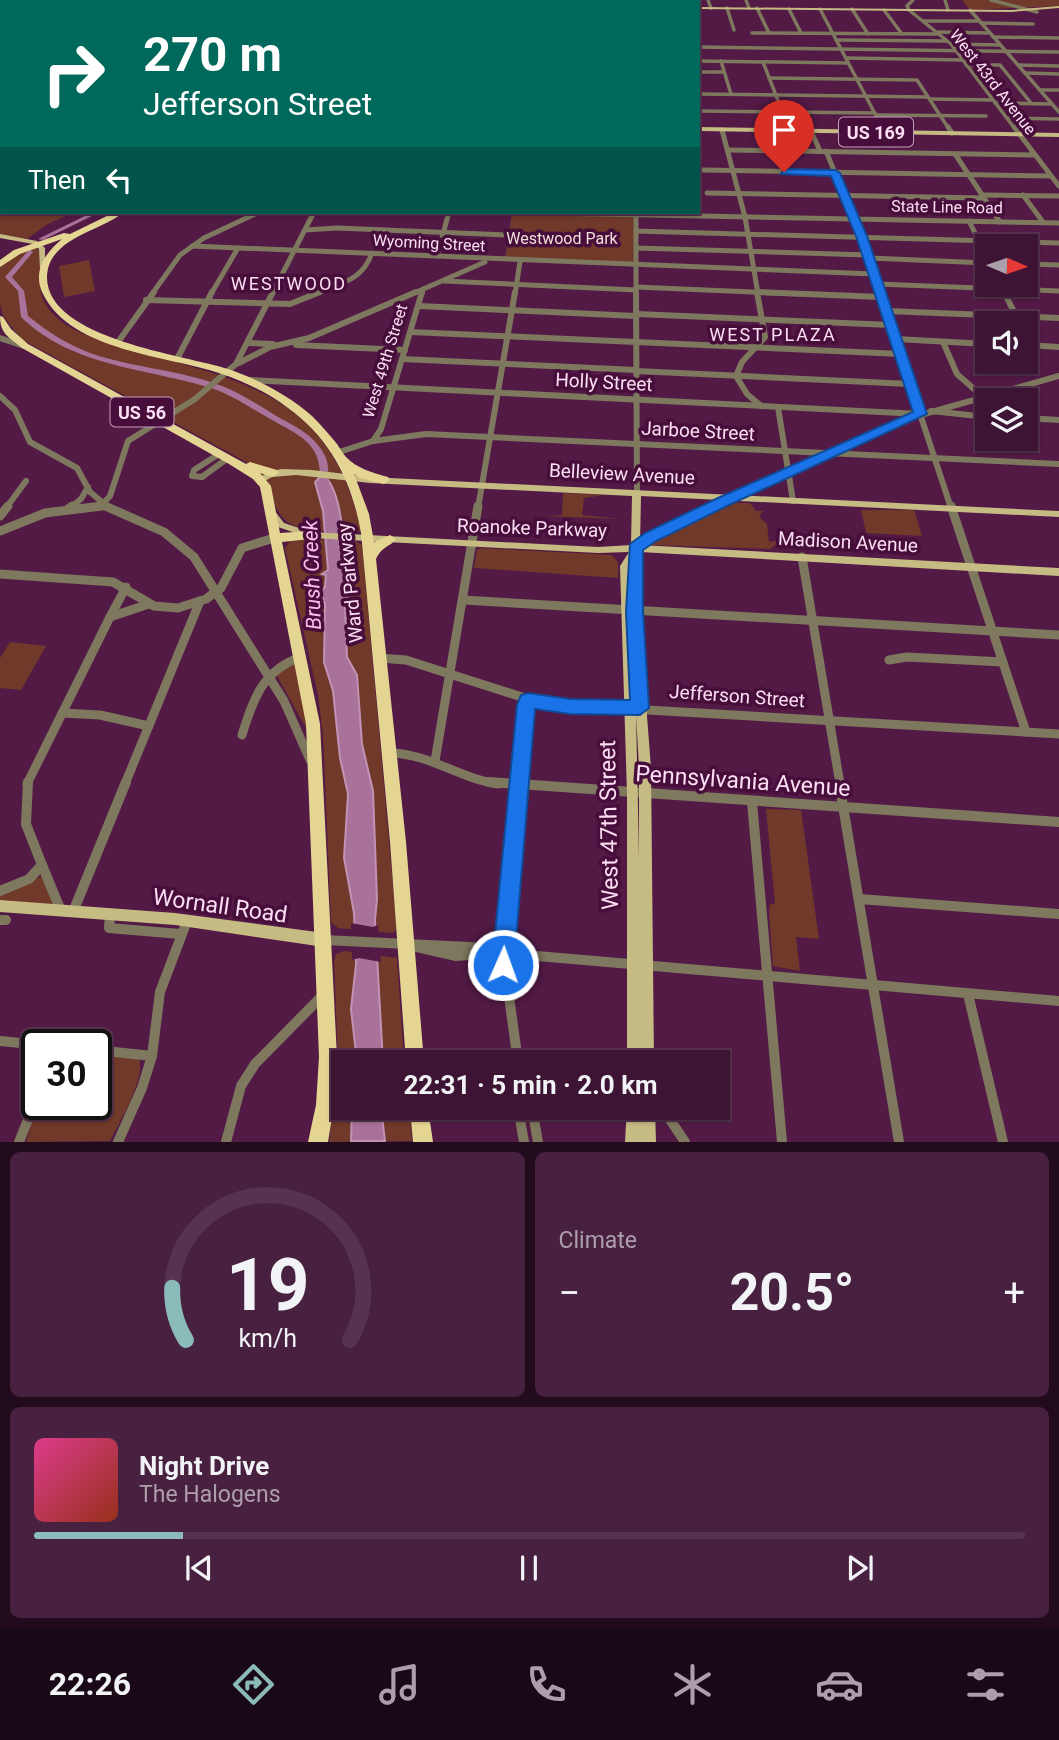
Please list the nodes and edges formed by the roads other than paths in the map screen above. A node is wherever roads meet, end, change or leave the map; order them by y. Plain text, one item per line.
1 (708, 0) edge
2 (746, 0) edge
3 (791, 0) edge
4 (913, 0) edge
5 (946, 0) edge
6 (992, 0) edge
7 (1052, 7) junction
8 (1059, 7) edge
9 (700, 8) edge
10 (710, 8) junction
11 (727, 8) junction
12 (749, 8) junction
13 (757, 8) junction
14 (792, 9) junction
15 (820, 9) junction
16 (852, 9) junction
17 (884, 10) junction
18 (909, 10) junction
19 (948, 10) junction
20 (970, 10) junction
21 (1018, 10) junction
22 (1037, 12) dead end
23 (1059, 12) edge
24 (923, 21) junction
25 (980, 22) junction
26 (1033, 24) dead end
27 (734, 30) dead end
28 (752, 33) dead end
29 (769, 33) junction
30 (801, 33) junction
31 (834, 33) junction
32 (939, 33) junction
33 (868, 34) junction
34 (902, 34) junction
35 (991, 35) junction
36 (1059, 38) edge
37 (836, 40) junction
38 (950, 42) junction
39 (1000, 45) junction
40 (700, 47) edge
41 (840, 49) junction
42 (956, 50) junction
43 (1005, 51) junction
44 (1059, 51) edge
45 (963, 60) junction
46 (700, 61) edge
47 (721, 61) junction
48 (847, 61) junction
49 (763, 62) junction
50 (966, 65) junction
51 (1018, 65) junction
52 (1059, 66) edge
53 (700, 72) edge
54 (724, 72) junction
55 (1025, 74) junction
56 (1059, 74) edge
57 (769, 78) junction
58 (856, 79) junction
59 (1040, 90) junction
60 (1059, 90) edge
61 (700, 93) edge
62 (731, 94) junction
63 (776, 94) junction
64 (866, 96) junction
65 (929, 98) junction
66 (1047, 98) junction
67 (1059, 98) edge
68 (994, 101) junction
69 (1031, 103) junction
70 (1051, 104) junction
71 (700, 111) edge
72 (783, 112) junction
73 (1059, 112) edge
74 (875, 114) junction
75 (941, 115) junction
76 (986, 116) dead end
77 (1007, 118) junction
78 (1059, 119) edge
79 (700, 129) edge
80 (722, 130) junction
81 (790, 131) junction
82 (811, 131) junction
83 (885, 132) junction
84 (952, 134) junction
85 (1020, 135) junction
86 (1059, 135) edge
87 (728, 150) junction
88 (823, 151) junction
89 (955, 154) junction
90 (1035, 155) junction
91 (703, 170) dead end
92 (734, 171) junction
93 (835, 173) junction
94 (970, 175) junction
95 (1051, 176) junction
96 (1059, 186) edge
97 (707, 193) dead end
98 (740, 194) junction
99 (845, 195) junction
100 (1023, 195) junction
101 (983, 196) junction
102 (1059, 196) edge
103 (110, 214) edge
104 (116, 214) edge
105 (249, 214) edge
106 (254, 214) edge
107 (313, 214) edge
108 (448, 214) edge
109 (636, 214) edge
110 (672, 214) edge
111 (745, 216) junction
112 (245, 218) junction
113 (855, 219) junction
114 (969, 221) junction
115 (999, 222) junction
116 (1043, 222) junction
117 (1059, 223) edge
118 (85, 227) joint
119 (305, 230) junction
120 (636, 231) junction
121 (443, 232) junction
122 (748, 234) junction
123 (975, 234) edge
124 (507, 235) dead end
125 (0, 236) edge
126 (861, 236) junction
127 (975, 240) edge
128 (1038, 242) edge
129 (34, 243) junction
130 (1059, 243) edge
131 (192, 246) junction
132 (238, 248) junction
133 (636, 248) junction
134 (295, 250) junction
135 (751, 251) junction
136 (372, 253) junction
137 (436, 256) junction
138 (868, 256) junction
139 (488, 260) junction
140 (975, 260) edge
141 (0, 262) edge
142 (520, 262) junction
143 (1038, 264) edge
144 (636, 265) junction
145 (1059, 265) edge
146 (43, 269) junction
147 (754, 270) junction
148 (874, 274) junction
149 (441, 281) junction
150 (877, 284) junction
151 (516, 285) junction
152 (975, 286) edge
153 (636, 288) junction
154 (422, 289) junction
155 (1038, 290) edge
156 (1059, 291) edge
157 (758, 292) junction
158 (881, 297) junction
159 (146, 300) junction
160 (206, 302) junction
161 (267, 304) junction
162 (419, 306) junction
163 (512, 310) junction
164 (886, 311) junction
165 (975, 314) edge
166 (636, 315) junction
167 (1038, 317) edge
168 (1059, 318) edge
169 (763, 320) junction
170 (1, 323) edge
171 (891, 325) junction
172 (411, 332) junction
173 (508, 336) junction
174 (0, 338) edge
175 (896, 340) junction
176 (118, 342) junction
177 (636, 342) junction
178 (943, 342) junction
179 (248, 343) junction
180 (975, 343) edge
181 (285, 345) junction
182 (25, 346) junction
183 (1038, 346) edge
184 (755, 347) junction
185 (1059, 347) edge
186 (405, 350) junction
187 (901, 354) junction
188 (177, 359) junction
189 (402, 359) junction
190 (236, 364) junction
191 (503, 364) junction
192 (636, 370) junction
193 (737, 375) junction
194 (223, 376) junction
195 (1056, 378) edge
196 (244, 380) junction
197 (286, 384) junction
198 (910, 384) junction
199 (1018, 388) edge
200 (394, 389) junction
201 (975, 390) edge
202 (274, 394) junction
203 (498, 394) junction
204 (0, 396) edge
205 (975, 399) edge
206 (636, 400) junction
207 (761, 406) junction
208 (778, 407) junction
209 (929, 411) junction
210 (920, 414) junction
211 (975, 416) edge
212 (1038, 419) edge
213 (1059, 420) edge
214 (161, 421) junction
215 (491, 437) junction
216 (373, 440) junction
217 (637, 444) junction
218 (785, 451) junction
219 (832, 453) junction
220 (341, 456) junction
221 (227, 457) junction
222 (935, 458) junction
223 (1059, 464) edge
224 (789, 472) junction
225 (273, 473) junction
226 (352, 478) junction
227 (261, 480) junction
228 (384, 480) junction
229 (26, 481) dead end
230 (483, 485) junction
231 (88, 487) junction
232 (637, 493) junction
233 (732, 498) junction
234 (793, 501) junction
235 (103, 505) junction
236 (68, 509) junction
237 (952, 509) junction
238 (271, 512) junction
239 (1059, 514) edge
240 (0, 516) edge
241 (0, 531) edge
242 (315, 535) junction
243 (293, 536) junction
244 (274, 538) junction
245 (368, 538) junction
246 (390, 539) junction
247 (472, 544) junction
248 (636, 548) junction
249 (590, 550) junction
250 (802, 557) junction
251 (278, 558) junction
252 (370, 558) junction
253 (625, 566) junction
254 (971, 567) junction
255 (1059, 572) edge
256 (0, 574) edge
257 (126, 587) junction
258 (216, 592) junction
259 (463, 600) junction
260 (200, 601) junction
261 (149, 604) junction
262 (630, 610) junction
263 (110, 617) junction
264 (813, 621) junction
265 (993, 631) junction
266 (1058, 636) edge
267 (301, 657) junction
268 (379, 658) junction
269 (889, 660) dead end
270 (1003, 662) junction
271 (451, 674) junction
272 (268, 675) junction
273 (528, 700) junction
274 (635, 707) junction
275 (62, 713) junction
276 (829, 720) junction
277 (149, 726) junction
278 (1026, 732) junction
279 (1059, 734) edge
280 (242, 735) dead end
281 (389, 753) junction
282 (435, 761) junction
283 (315, 773) junction
284 (518, 786) junction
285 (639, 794) junction
286 (752, 802) junction
287 (844, 806) junction
288 (1059, 822) edge
289 (42, 865) junction
290 (633, 884) junction
291 (0, 891) edge
292 (859, 899) junction
293 (647, 900) junction
294 (0, 906) edge
295 (633, 906) junction
296 (67, 912) junction
297 (110, 915) junction
298 (1059, 915) edge
299 (187, 921) junction
300 (647, 923) junction
301 (180, 934) junction
302 (324, 940) junction
303 (399, 944) junction
304 (503, 953) junction
305 (640, 965) junction
306 (767, 977) junction
307 (874, 986) junction
308 (327, 991) junction
309 (968, 994) junction
310 (1059, 1001) edge
311 (0, 1041) edge
312 (21, 1043) edge
313 (413, 1050) edge
314 (516, 1050) edge
315 (635, 1050) edge
316 (646, 1050) edge
317 (112, 1052) edge
318 (152, 1056) junction
319 (28, 1120) edge
320 (420, 1120) edge
321 (520, 1120) edge
322 (534, 1120) edge
323 (634, 1120) edge
324 (649, 1120) edge
325 (670, 1120) edge
326 (19, 1142) edge
327 (118, 1142) edge
328 (226, 1142) edge
329 (318, 1142) edge
330 (423, 1142) edge
331 (524, 1142) edge
332 (538, 1142) edge
333 (634, 1142) edge
334 (648, 1142) edge
335 (685, 1142) edge
336 (782, 1142) edge
337 (900, 1142) edge
338 (1003, 1142) edge

1 - 10 street
2 - 12 street
3 - 14 street
4 - 18 street
5 - 19 street
6 - 21 street
7 - 8 main road
7 - 21 main road
7 - 23 street
9 - 10 main road
10 - 11 main road
11 - 12 main road
11 - 27 street
12 - 13 main road
13 - 14 main road
13 - 29 street
14 - 15 main road
14 - 30 street
15 - 16 main road
15 - 31 street
16 - 17 main road
16 - 33 street
17 - 18 main road
17 - 34 street
18 - 19 main road
18 - 24 street, West 43rd Avenue
19 - 20 main road
20 - 21 main road
20 - 25 street
21 - 22 street
24 - 25 street
24 - 32 street, West 43rd Avenue
25 - 26 street
25 - 35 street
28 - 29 street
29 - 30 street
30 - 31 street
31 - 33 street
31 - 37 street
32 - 34 street
32 - 35 street
32 - 38 street, West 43rd Avenue
33 - 34 street
35 - 36 street
35 - 39 street
37 - 38 street
37 - 41 street
38 - 39 street
38 - 42 street, West 43rd Avenue
39 - 43 street
40 - 41 street
41 - 42 street
41 - 48 street
42 - 43 street
42 - 45 street, West 43rd Avenue
43 - 44 street
43 - 51 street
45 - 48 street
45 - 50 street, West 43rd Avenue
46 - 47 street
47 - 49 street
47 - 54 street
48 - 49 street
48 - 58 street
49 - 57 street
50 - 68 street, West 43rd Avenue
50 - 69 street
51 - 52 street
51 - 55 street
53 - 54 street
54 - 62 street
55 - 56 street
55 - 59 street
57 - 58 street
57 - 63 street
58 - 64 street
58 - 65 street
59 - 60 street
59 - 66 street
61 - 62 street
62 - 63 street
63 - 64 street
63 - 72 street
64 - 65 street
64 - 74 street
65 - 68 street
65 - 75 street
66 - 67 street
66 - 70 street
68 - 69 street
68 - 77 street, West 43rd Avenue
69 - 70 street
70 - 73 street
71 - 72 street
72 - 74 street
72 - 81 street
74 - 75 street
74 - 83 street
75 - 76 street
75 - 84 street
77 - 78 street
77 - 85 street, West 43rd Avenue
79 - 80 main road, US 169
80 - 81 main road, US 169
80 - 87 street
81 - 82 main road, US 169
82 - 83 main road, US 169
82 - 88 street
83 - 84 main road, US 169
84 - 85 main road, US 169
85 - 86 main road, US 169
85 - 90 street, West 43rd Avenue
87 - 88 street
87 - 92 street
88 - 89 street
88 - 93 street
89 - 90 street
89 - 94 street
90 - 95 street, West 43rd Avenue
91 - 92 street
92 - 93 street
92 - 98 street
93 - 94 street
93 - 99 street
94 - 95 street
94 - 101 street
95 - 96 street, West 43rd Avenue
97 - 98 street
98 - 99 street
98 - 111 street
99 - 101 street
99 - 113 street
100 - 101 street
100 - 102 street
100 - 116 street
101 - 115 street
103 - 118 highway
104 - 146 highway
105 - 112 street
106 - 112 street
107 - 119 street
108 - 121 street
109 - 120 street, West 47th Street
110 - 111 street, State Line Road
111 - 113 street, State Line Road
111 - 122 street
112 - 131 street
113 - 114 street, State Line Road
113 - 126 street
114 - 115 street, State Line Road
114 - 123 street
115 - 116 street, State Line Road
116 - 117 street, State Line Road
118 - 129 highway
119 - 121 street
119 - 134 street
120 - 122 street
120 - 133 street, West 47th Street
121 - 124 street
121 - 137 street
122 - 126 street
122 - 135 street
125 - 129 main road
126 - 127 street
126 - 138 street
128 - 130 street
129 - 141 highway
129 - 146 main road, Ward Parkway
131 - 132 street, Wyoming Street
131 - 159 street
132 - 134 street, Wyoming Street
132 - 160 street
133 - 135 street
133 - 144 street, West 47th Street
134 - 136 street, Wyoming Street
134 - 161 street
135 - 138 street
135 - 147 street
136 - 137 street, Wyoming Street
136 - 161 street
137 - 139 street, Wyoming Street
138 - 140 street
138 - 148 street
139 - 142 street, Wyoming Street
139 - 149 street
142 - 144 street, Wyoming Street
142 - 151 street
143 - 145 street
144 - 147 street, Wyoming Street
144 - 153 street, West 47th Street
146 - 176 highway, Ward Parkway
147 - 148 street, Wyoming Street
147 - 157 street
148 - 150 street
149 - 151 street
149 - 154 street
150 - 152 street
150 - 158 street
151 - 153 street
151 - 163 street
153 - 157 street
153 - 166 street, West 47th Street
154 - 162 street, West 49th Street
154 - 181 street
155 - 156 street
157 - 158 street
157 - 169 street
158 - 164 street
159 - 160 street
159 - 176 street
160 - 161 street
160 - 188 street
161 - 179 street
162 - 163 street
162 - 172 street, West 49th Street
163 - 166 street
163 - 173 street
164 - 165 street
164 - 171 street
166 - 169 street
166 - 177 street, West 47th Street
167 - 168 street
169 - 171 street
169 - 184 street
170 - 182 highway, US 56
171 - 175 street
172 - 173 street
172 - 186 street, West 49th Street
173 - 177 street
173 - 191 street
174 - 182 street
175 - 178 street
175 - 187 street
176 - 188 highway, Ward Parkway
177 - 184 street
177 - 192 street, West 47th Street
178 - 180 street
178 - 201 street
179 - 181 street
179 - 190 street
181 - 186 street
181 - 190 street
182 - 214 highway, US 56
183 - 185 street
184 - 187 street
184 - 193 street
186 - 189 street, West 49th Street
187 - 198 street
188 - 194 highway, Ward Parkway
189 - 191 street
189 - 200 street, West 49th Street
190 - 194 street
191 - 192 street
191 - 203 street
192 - 193 street
192 - 206 street, West 47th Street
193 - 198 street
193 - 207 street
194 - 196 highway, Ward Parkway
194 - 214 street
195 - 199 street, Roanoke Parkway
196 - 197 street, Holly Street
196 - 202 highway, Ward Parkway
197 - 200 street, Holly Street
197 - 202 street
198 - 210 street
200 - 203 street, Holly Street
200 - 216 street, West 49th Street
202 - 220 highway, Ward Parkway
203 - 206 street, Holly Street
203 - 215 street
204 - 231 street
205 - 209 street, Roanoke Parkway
206 - 207 street, Holly Street
206 - 217 street, West 47th Street
207 - 208 street, Holly Street
208 - 210 street, Holly Street
208 - 218 street
209 - 210 street, Roanoke Parkway
209 - 211 street
210 - 219 street, Roanoke Parkway
210 - 222 street
212 - 213 street
214 - 221 highway, US 56
214 - 235 street
215 - 216 street, Jarboe Street
215 - 217 street, Jarboe Street
215 - 230 street
216 - 220 street, Jarboe Street
217 - 218 street, Jarboe Street
217 - 232 street, West 47th Street
218 - 219 street, Jarboe Street
218 - 224 street
219 - 222 street, Jarboe Street
219 - 224 street, Roanoke Parkway
220 - 226 highway, Ward Parkway
220 - 228 highway
221 - 225 highway
221 - 227 highway, US 56
222 - 223 street, Jarboe Street
222 - 237 street
224 - 233 street, Roanoke Parkway
224 - 234 street
225 - 226 main road, Belleview Avenue
225 - 227 main road
226 - 228 main road, Belleview Avenue
226 - 245 highway, Ward Parkway
227 - 238 highway
228 - 230 main road, Belleview Avenue
229 - 240 street
230 - 232 main road, Belleview Avenue
230 - 247 street
231 - 235 street
231 - 236 street
232 - 233 main road, Belleview Avenue
232 - 248 main road, West 47th Street
233 - 234 main road, Belleview Avenue
233 - 248 street, Roanoke Parkway
234 - 237 main road, Belleview Avenue
235 - 236 street
235 - 258 street
236 - 241 street
237 - 239 main road, Belleview Avenue
237 - 254 street
238 - 242 main road, Roanoke Parkway
238 - 244 highway
242 - 243 highway
242 - 245 main road, Roanoke Parkway
243 - 244 highway
243 - 251 highway
244 - 251 highway
244 - 258 street
245 - 246 main road, Roanoke Parkway
245 - 252 highway, Ward Parkway
246 - 247 main road, Roanoke Parkway
246 - 252 highway
247 - 249 main road, Roanoke Parkway
247 - 259 street
248 - 249 main road, Roanoke Parkway
248 - 250 main road, Madison Avenue
248 - 253 main road
248 - 262 main road, West 47th Street
249 - 253 main road
250 - 254 main road, Madison Avenue
250 - 264 street
251 - 267 highway
252 - 268 highway, Ward Parkway
253 - 262 main road, West 47th Street
254 - 255 main road, Madison Avenue
254 - 265 street
256 - 257 street
257 - 261 street
257 - 263 street
258 - 260 street
258 - 272 street
259 - 262 street
259 - 271 street
260 - 261 street
260 - 277 street
261 - 263 street
262 - 264 street
262 - 274 main road, West 47th Street
263 - 275 street
264 - 265 street
264 - 276 street
265 - 266 street
265 - 270 street
267 - 272 street
267 - 283 highway
268 - 271 street, Jefferson Street
268 - 281 highway, Ward Parkway
269 - 270 street
270 - 278 street
271 - 273 street, Jefferson Street
271 - 282 street
272 - 280 street
272 - 283 street
273 - 274 street, Jefferson Street
273 - 284 street
274 - 276 street, Jefferson Street
274 - 285 main road, West 47th Street
275 - 277 street
275 - 289 street
276 - 278 street, Jefferson Street
276 - 287 street
277 - 296 street
278 - 279 street, Jefferson Street
281 - 282 street, Pennsylvania Avenue
281 - 303 highway, Ward Parkway
282 - 284 street, Pennsylvania Avenue
283 - 302 highway
284 - 285 street, Pennsylvania Avenue
284 - 304 street
285 - 286 street, Pennsylvania Avenue
285 - 290 main road, West 47th Street
285 - 293 main road, West 47th Street
286 - 287 street, Pennsylvania Avenue
286 - 306 street
287 - 288 street, Pennsylvania Avenue
287 - 292 street
289 - 291 street
289 - 296 street
290 - 293 main road
290 - 295 main road, West 47th Street
292 - 298 street
292 - 307 street
293 - 300 main road, West 47th Street
294 - 296 main road, Wornall Road
295 - 300 main road
295 - 305 main road, West 47th Street
296 - 297 main road, Wornall Road
297 - 299 main road, Wornall Road
297 - 301 street, Wornall Road
299 - 301 street
299 - 302 main road, Wornall Road
300 - 305 main road, West 47th Street
301 - 318 street
302 - 303 street
302 - 308 highway
303 - 304 street
303 - 313 highway, Ward Parkway
304 - 305 street
304 - 314 street
305 - 306 street
305 - 315 main road, West 47th Street
305 - 316 main road, West 47th Street
306 - 307 street
306 - 336 street
307 - 309 street
307 - 337 street
308 - 328 street
308 - 329 highway
309 - 310 street
309 - 338 street
311 - 312 street
317 - 318 street
318 - 327 street
319 - 326 street
320 - 330 highway
321 - 331 street
322 - 332 street
323 - 333 main road
324 - 334 main road
325 - 335 street

